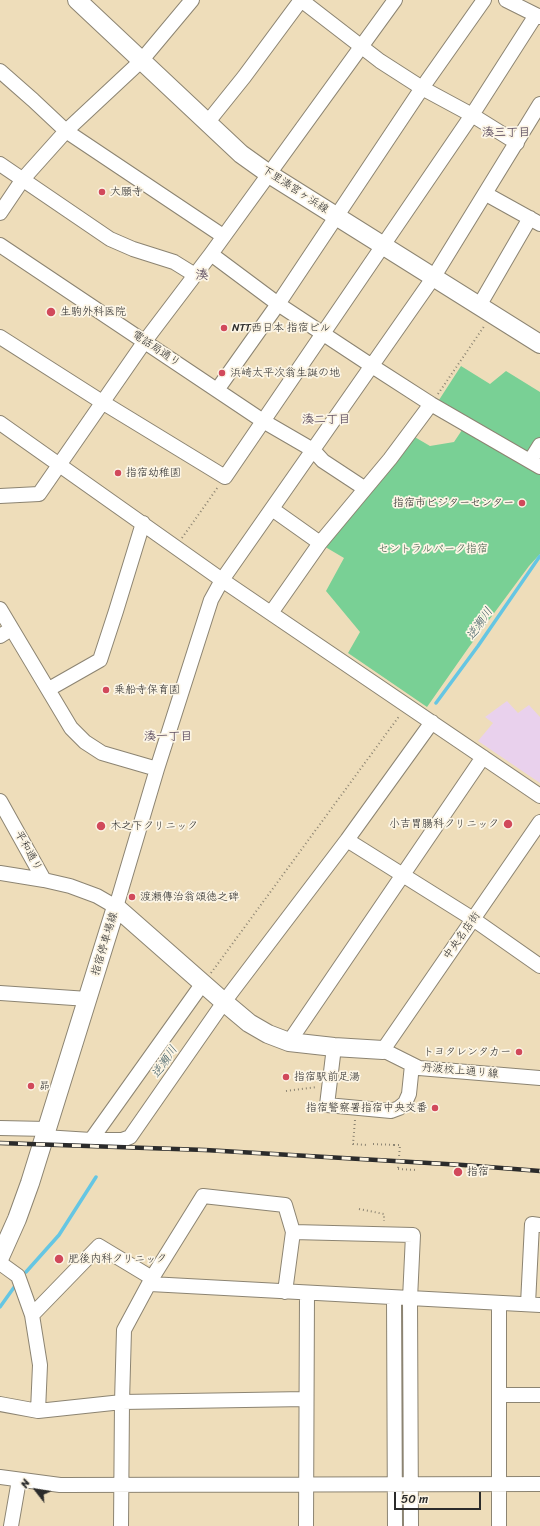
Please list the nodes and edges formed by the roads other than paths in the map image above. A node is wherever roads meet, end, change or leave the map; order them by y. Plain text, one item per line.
1 (77, 0) edge
2 (192, 0) edge
3 (301, 0) edge
4 (395, 0) edge
5 (484, 0) edge
6 (506, 0) edge
7 (538, 16) edge
8 (362, 46) junction
9 (141, 61) junction
10 (0, 71) edge
11 (422, 88) junction
12 (540, 104) edge
13 (472, 115) junction
14 (207, 123) junction
15 (535, 124) edge
16 (66, 131) junction
17 (517, 143) junction
18 (0, 164) edge
19 (269, 174) junction
20 (23, 179) junction
21 (486, 194) junction
22 (0, 213) edge
23 (336, 217) junction
24 (535, 221) edge
25 (224, 236) junction
26 (0, 245) edge
27 (383, 246) junction
28 (211, 254) junction
29 (195, 275) junction
30 (433, 278) junction
31 (278, 304) junction
32 (486, 310) junction
33 (323, 332) junction
34 (0, 337) edge
35 (145, 341) junction
36 (540, 344) edge
37 (372, 366) junction
38 (217, 390) junction
39 (102, 402) junction
40 (431, 404) junction
41 (263, 421) junction
42 (0, 422) edge
43 (540, 445) edge
44 (313, 450) junction
45 (59, 464) junction
46 (535, 464) edge
47 (364, 488) junction
48 (0, 496) edge
49 (272, 509) junction
50 (143, 523) junction
51 (320, 543) junction
52 (222, 580) junction
53 (0, 609) edge
54 (271, 613) junction
55 (6, 632) edge
56 (49, 689) junction
57 (432, 722) junction
58 (483, 757) junction
59 (157, 769) junction
60 (540, 796) edge
61 (0, 801) edge
62 (540, 822) edge
63 (347, 840) junction
64 (0, 876) edge
65 (403, 876) junction
66 (44, 880) junction
67 (116, 908) junction
68 (473, 919) junction
69 (540, 966) edge
70 (203, 983) junction
71 (0, 993) edge
72 (88, 999) junction
73 (224, 1002) junction
74 (289, 1042) junction
75 (334, 1047) junction
76 (383, 1050) junction
77 (412, 1065) junction
78 (540, 1078) edge
79 (0, 1128) edge
80 (45, 1133) junction
81 (91, 1140) junction
82 (540, 1225) edge
83 (293, 1232) junction
84 (0, 1257) edge
85 (0, 1263) edge
86 (151, 1281) junction
87 (285, 1292) junction
88 (307, 1293) junction
89 (394, 1298) junction
90 (410, 1299) junction
91 (499, 1304) junction
92 (534, 1305) edge
93 (32, 1315) junction
94 (499, 1395) junction
95 (540, 1395) edge
96 (306, 1399) junction
97 (122, 1402) junction
98 (0, 1404) edge
99 (38, 1411) junction
100 (0, 1477) edge
101 (19, 1480) junction
102 (395, 1484) junction
103 (410, 1484) junction
104 (498, 1484) junction
105 (540, 1484) edge
106 (121, 1485) junction
107 (306, 1485) junction
108 (11, 1526) edge
109 (121, 1526) edge
110 (306, 1526) edge
111 (395, 1526) edge
112 (411, 1526) edge
113 (499, 1526) edge

1 - 9 main road, 下里湊宮ヶ浜線
2 - 9 street
3 - 8 street
3 - 14 street
4 - 8 street
5 - 11 street
6 - 7 street
7 - 13 street
8 - 11 street
8 - 19 street
9 - 14 main road, 下里湊宮ヶ浜線
9 - 16 street
10 - 16 street
11 - 13 street
11 - 23 street
12 - 15 street
13 - 17 street
13 - 27 street
14 - 19 main road, 下里湊宮ヶ浜線
15 - 17 street
16 - 20 street
16 - 25 street
17 - 21 street
18 - 20 street
19 - 23 main road, 下里湊宮ヶ浜線
19 - 25 street
20 - 22 street
20 - 29 street
21 - 24 street
21 - 30 street
23 - 27 main road, 下里湊宮ヶ浜線
23 - 31 street
24 - 32 street
25 - 28 street
26 - 35 street, 電話局通り
27 - 30 main road, 下里湊宮ヶ浜線
27 - 33 street
28 - 29 street
28 - 31 street
29 - 35 street
30 - 32 main road, 下里湊宮ヶ浜線
30 - 37 street
31 - 33 street
31 - 38 street
32 - 36 main road, 下里湊宮ヶ浜線
33 - 37 street
33 - 41 street
34 - 39 street
35 - 38 street, 電話局通り
35 - 39 street
37 - 40 street
37 - 44 street
38 - 41 street, 電話局通り
39 - 41 street
39 - 45 street
40 - 46 street
40 - 47 street
41 - 44 street, 電話局通り
42 - 45 street
43 - 46 street
44 - 47 street, 電話局通り
44 - 49 street
45 - 48 street
45 - 50 street
47 - 51 street
49 - 51 street
49 - 52 street
50 - 52 street
50 - 56 street
51 - 54 street
52 - 54 street
52 - 59 street
53 - 55 street
54 - 57 street
55 - 56 street
56 - 59 street
57 - 58 street
57 - 63 street
58 - 60 street
58 - 65 street
59 - 67 street
61 - 66 street, 平和通り
62 - 68 street, 中央名店街
63 - 65 street
63 - 73 street
64 - 66 street
65 - 68 street
65 - 74 street
66 - 67 street
67 - 70 main road, 指宿停車場線
67 - 72 main road, 指宿停車場線
68 - 69 street
68 - 76 street, 中央名店街
70 - 73 main road, 指宿停車場線
70 - 81 street
71 - 72 street
72 - 80 main road, 指宿停車場線
73 - 74 main road, 指宿停車場線
73 - 81 street
74 - 75 main road, 指宿停車場線
75 - 76 main road, 指宿停車場線
75 - 77 street
76 - 77 street, 丹波校上通り線
77 - 78 street, 丹波校上通り線
79 - 80 street
80 - 81 street
80 - 84 main road, 指宿停車場線
82 - 92 street
83 - 86 street
83 - 87 street
83 - 90 street
85 - 93 street
86 - 87 street
86 - 93 street
86 - 97 street
87 - 88 street
88 - 89 street
88 - 96 street
89 - 90 street
89 - 102 street
90 - 91 street
90 - 103 street
91 - 92 street
91 - 94 street
93 - 99 street
94 - 95 street
94 - 104 street
96 - 97 street
96 - 107 street
97 - 99 street
97 - 106 street
98 - 99 street
100 - 101 street
101 - 106 street
101 - 108 street
102 - 103 street
102 - 107 street
102 - 111 street
103 - 104 street
103 - 112 street
104 - 105 street
104 - 113 street
106 - 107 street
106 - 109 street
107 - 110 street

